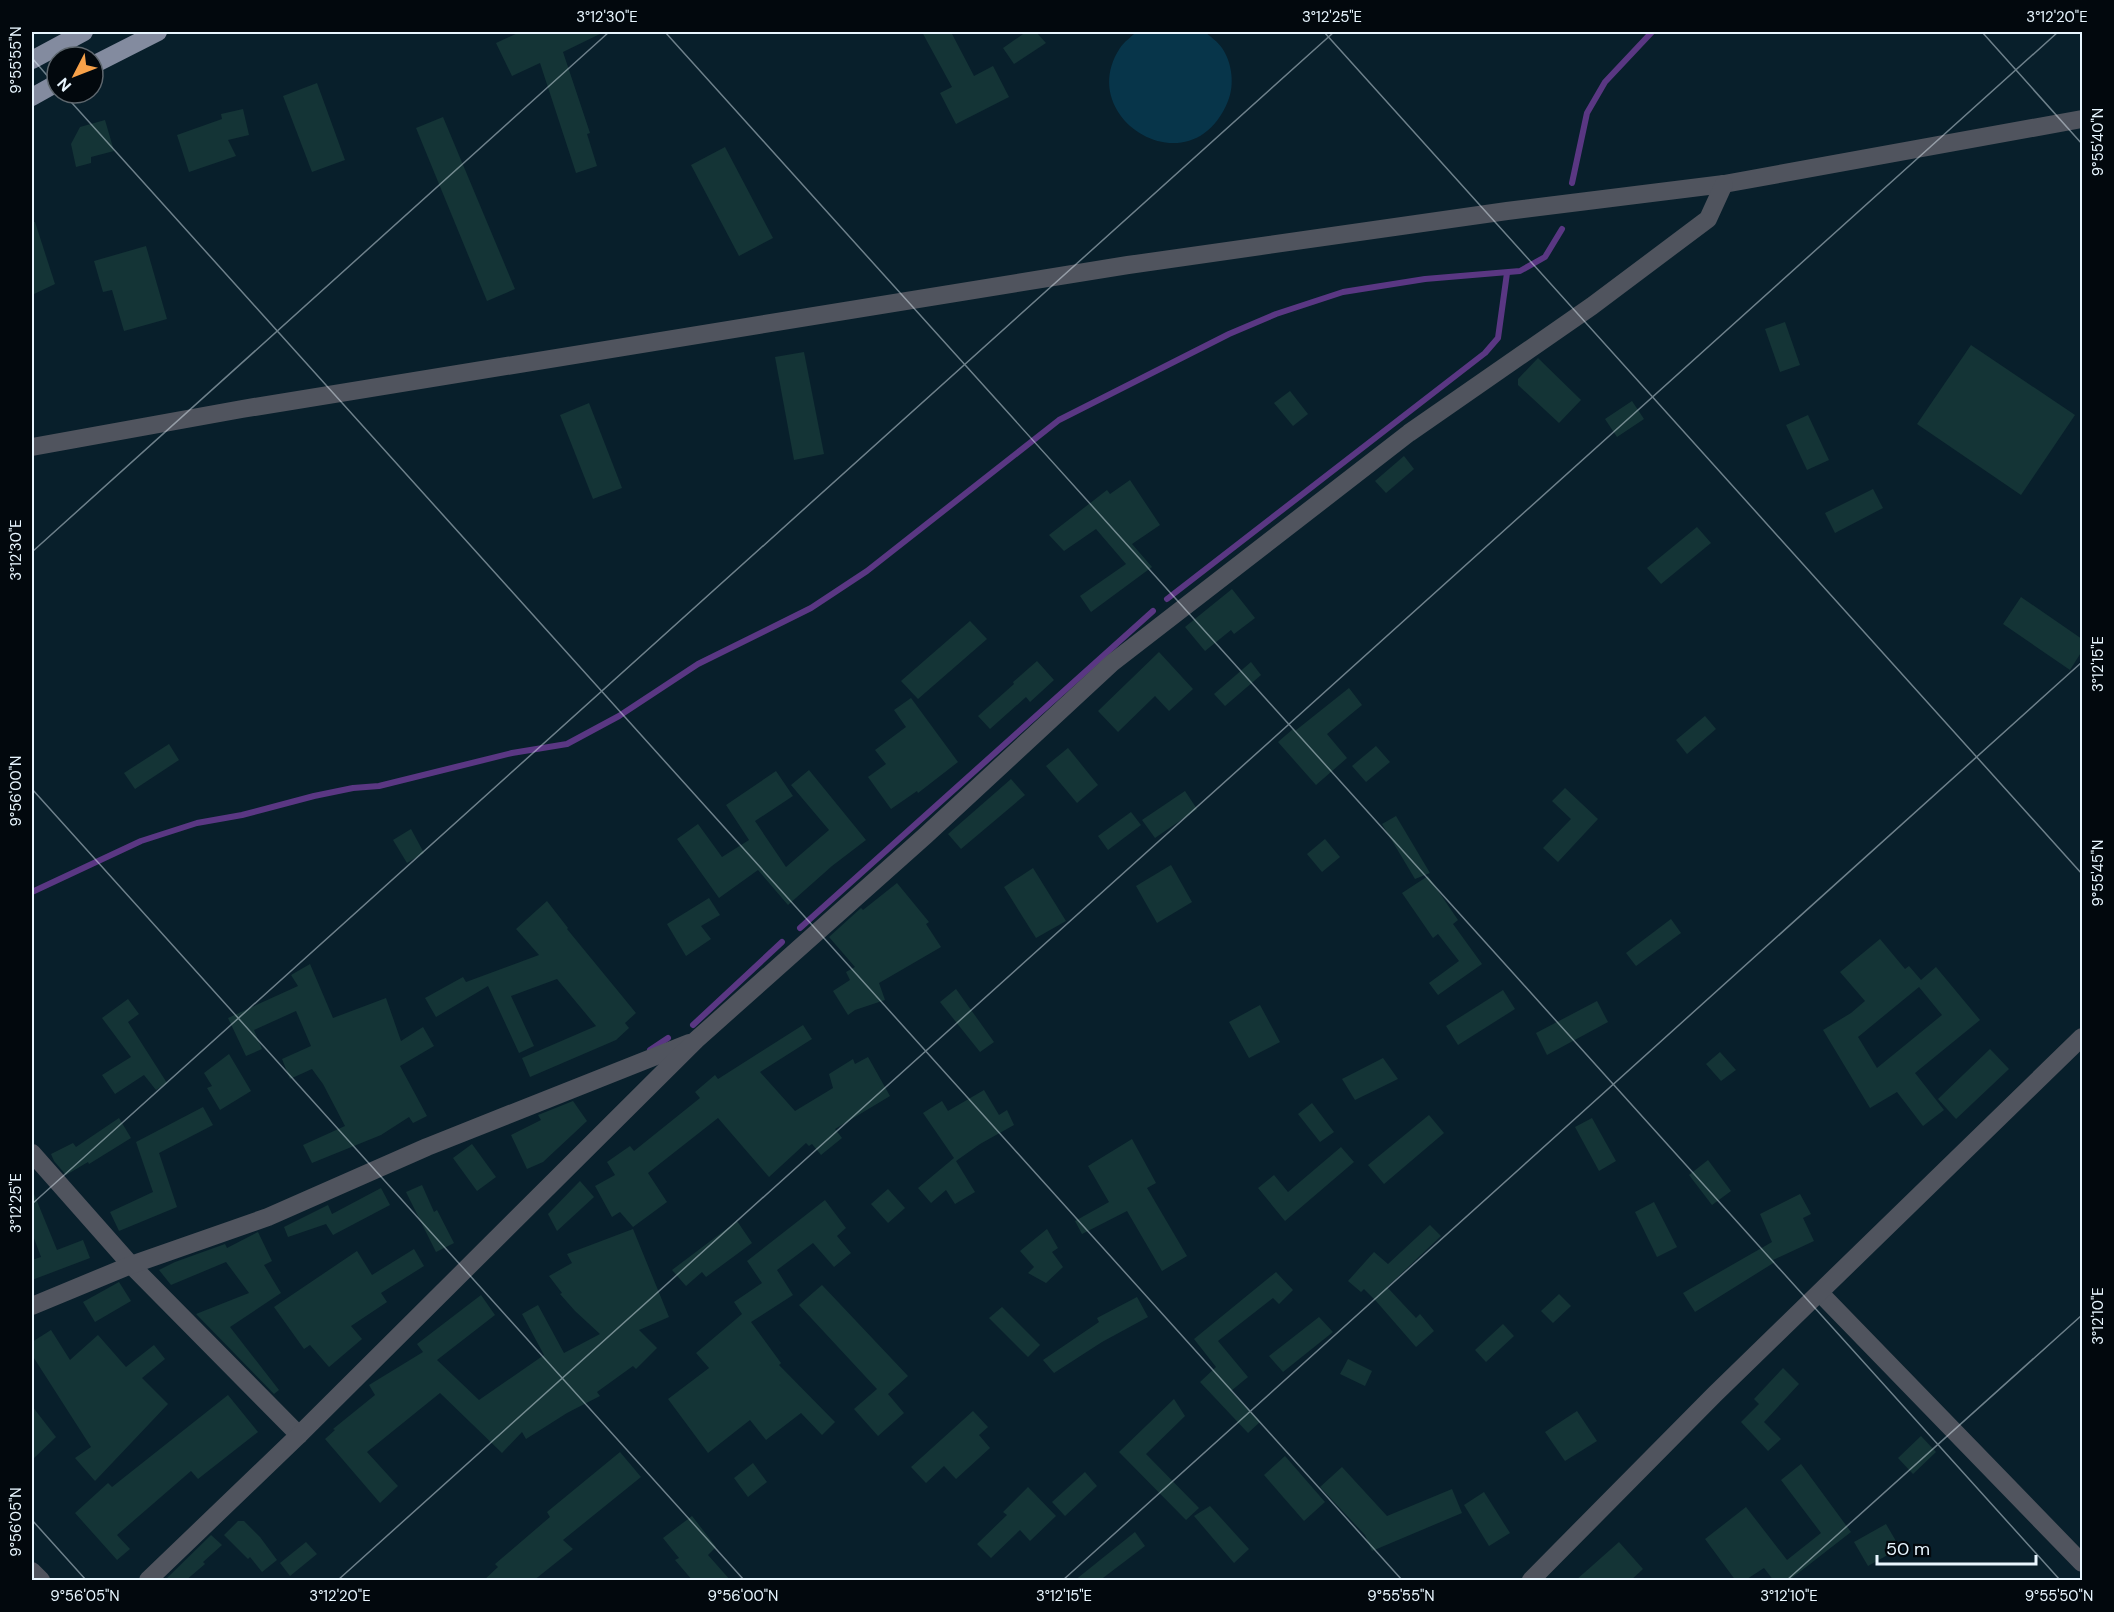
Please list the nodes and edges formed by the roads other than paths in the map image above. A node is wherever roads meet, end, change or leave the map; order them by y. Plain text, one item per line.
1 (84, 32) edge
2 (158, 32) edge
3 (105, 59) edge
4 (32, 60) edge
5 (2082, 119) edge
6 (1724, 184) junction
7 (32, 447) edge
8 (2082, 1037) edge
9 (696, 1040) junction
10 (32, 1153) edge
11 (131, 1264) junction
12 (1820, 1293) junction
13 (32, 1306) edge
14 (299, 1435) junction
15 (2082, 1563) edge
16 (32, 1571) edge
17 (41, 1581) edge
18 (148, 1581) edge
19 (1531, 1581) edge

1 - 4 main road
2 - 3 main road
5 - 6 street
6 - 7 street
6 - 9 street
8 - 12 street
9 - 11 street
9 - 14 street
10 - 11 street
11 - 13 street
11 - 14 street
12 - 15 street
12 - 19 street
14 - 18 street
16 - 17 street

